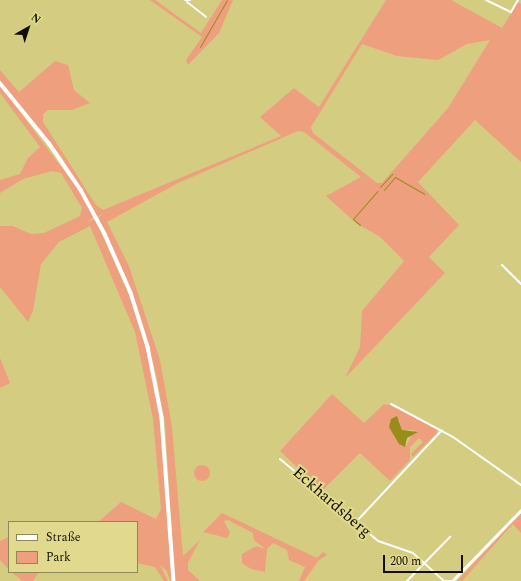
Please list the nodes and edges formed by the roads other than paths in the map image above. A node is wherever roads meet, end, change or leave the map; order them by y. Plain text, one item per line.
1 (190, 0) edge
2 (486, 0) edge
3 (518, 0) edge
4 (186, 1) edge
5 (206, 17) dead end
6 (0, 83) edge
7 (502, 266) dead end
8 (521, 284) edge
9 (391, 404) dead end
10 (442, 430) junction
11 (280, 459) dead end
12 (521, 485) edge
13 (521, 510) edge
14 (354, 523) junction
15 (450, 537) dead end
16 (425, 563) junction
17 (174, 581) edge
18 (407, 581) edge
19 (444, 581) edge
20 (452, 581) edge

1 - 4 street
2 - 3 street
4 - 5 street
6 - 17 highway
7 - 8 street
9 - 10 street
10 - 12 street
10 - 14 street
11 - 14 street, Eckhardsberg
13 - 20 main road
14 - 16 street, Eckhardsberg
15 - 16 street
16 - 18 street
16 - 19 street, Eckhardsberg
19 - 20 main road

